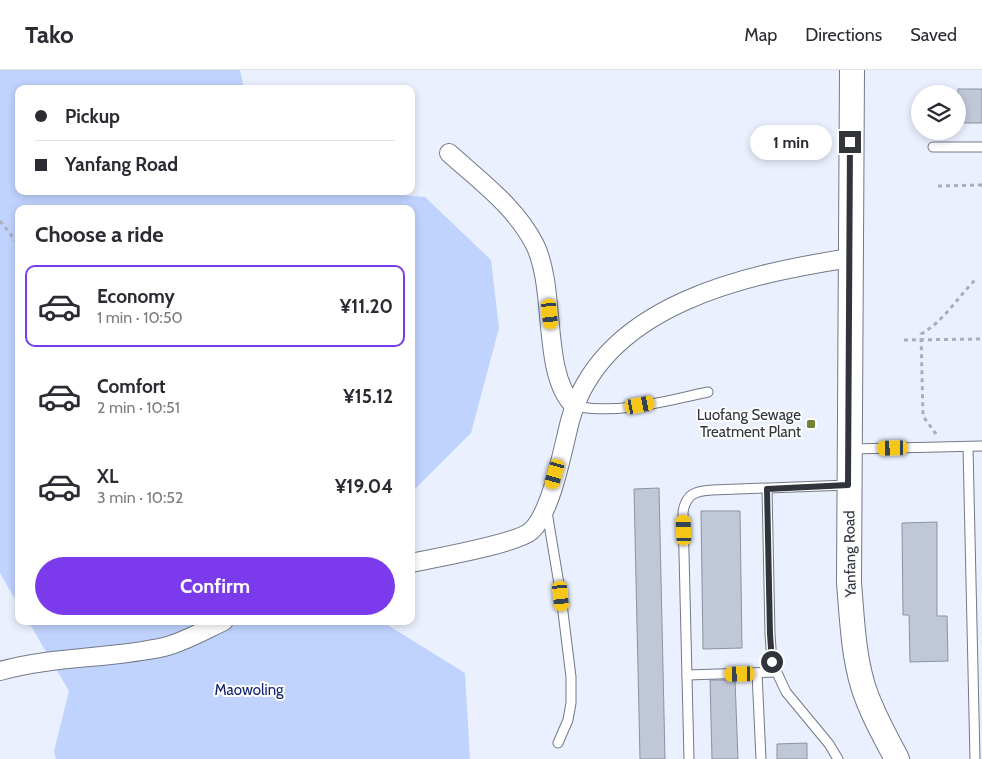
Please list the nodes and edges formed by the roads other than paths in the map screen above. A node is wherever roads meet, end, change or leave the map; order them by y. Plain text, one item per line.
1 (852, 70) edge
2 (933, 147) dead end
3 (982, 147) edge
4 (450, 153) dead end
5 (850, 258) junction
6 (708, 392) dead end
7 (574, 406) junction
8 (982, 446) edge
9 (968, 447) junction
10 (848, 449) junction
11 (848, 485) junction
12 (767, 489) junction
13 (546, 509) junction
14 (415, 562) edge
15 (977, 617) edge
16 (215, 625) edge
17 (0, 671) edge
18 (776, 672) junction
19 (757, 673) junction
20 (687, 675) junction
21 (558, 743) dead end
22 (689, 759) edge
23 (761, 759) edge
24 (838, 759) edge
25 (898, 759) edge
26 (976, 759) edge

1 - 5 main road, Yanfang Road
2 - 3 lane
4 - 7 street
5 - 7 street
5 - 10 main road, Yanfang Road
6 - 7 lane
7 - 13 street
8 - 9 lane
9 - 10 lane
9 - 15 lane
10 - 11 main road, Yanfang Road
11 - 12 lane
11 - 25 main road, Yanfang Road
12 - 18 lane
12 - 20 lane
13 - 14 street
13 - 21 lane
15 - 26 lane
16 - 17 street
18 - 19 lane
18 - 24 lane
19 - 20 lane
19 - 23 lane
20 - 22 lane

